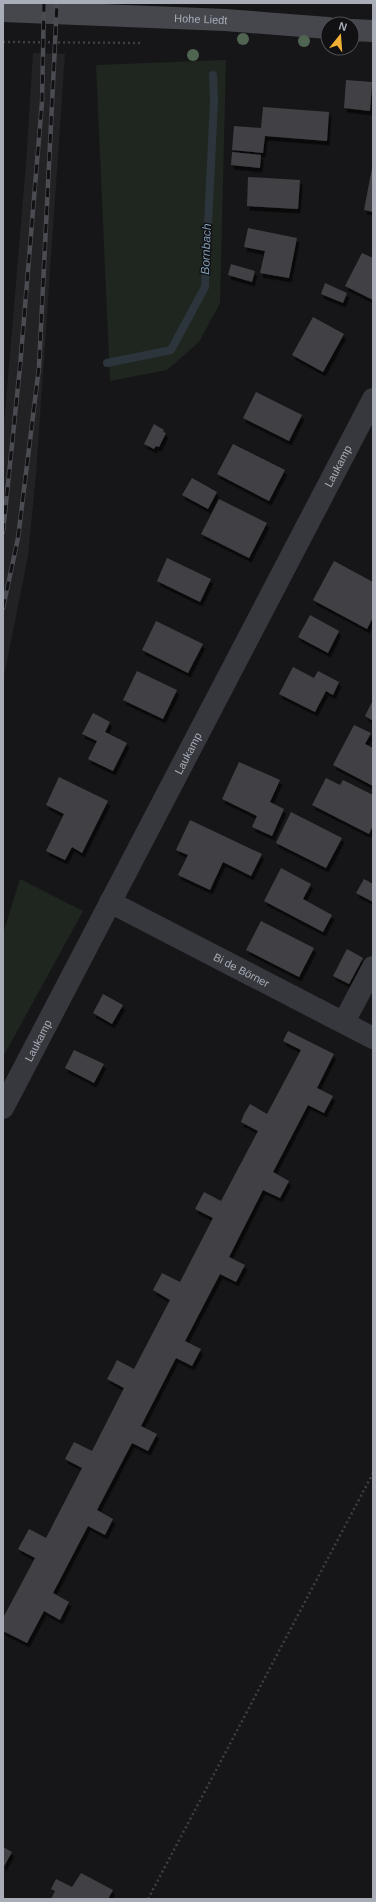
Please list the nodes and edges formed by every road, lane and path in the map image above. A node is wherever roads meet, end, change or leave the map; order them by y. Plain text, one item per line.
1 (365, 3) edge
2 (373, 3) edge
3 (3, 11) edge
4 (320, 27) edge
5 (360, 30) edge
6 (373, 31) edge
7 (373, 399) edge
8 (110, 902) junction
9 (373, 967) edge
10 (344, 1022) junction
11 (373, 1038) edge
12 (3, 1108) edge
13 (373, 1474) edge
14 (148, 1899) edge

1 - 2 path
3 - 4 street, Hohe Liedt
5 - 6 street
7 - 8 street, Laukamp
8 - 10 street, Bi de Börner
8 - 12 street, Laukamp
9 - 10 street
10 - 11 street, Bi de Börner
13 - 14 path

